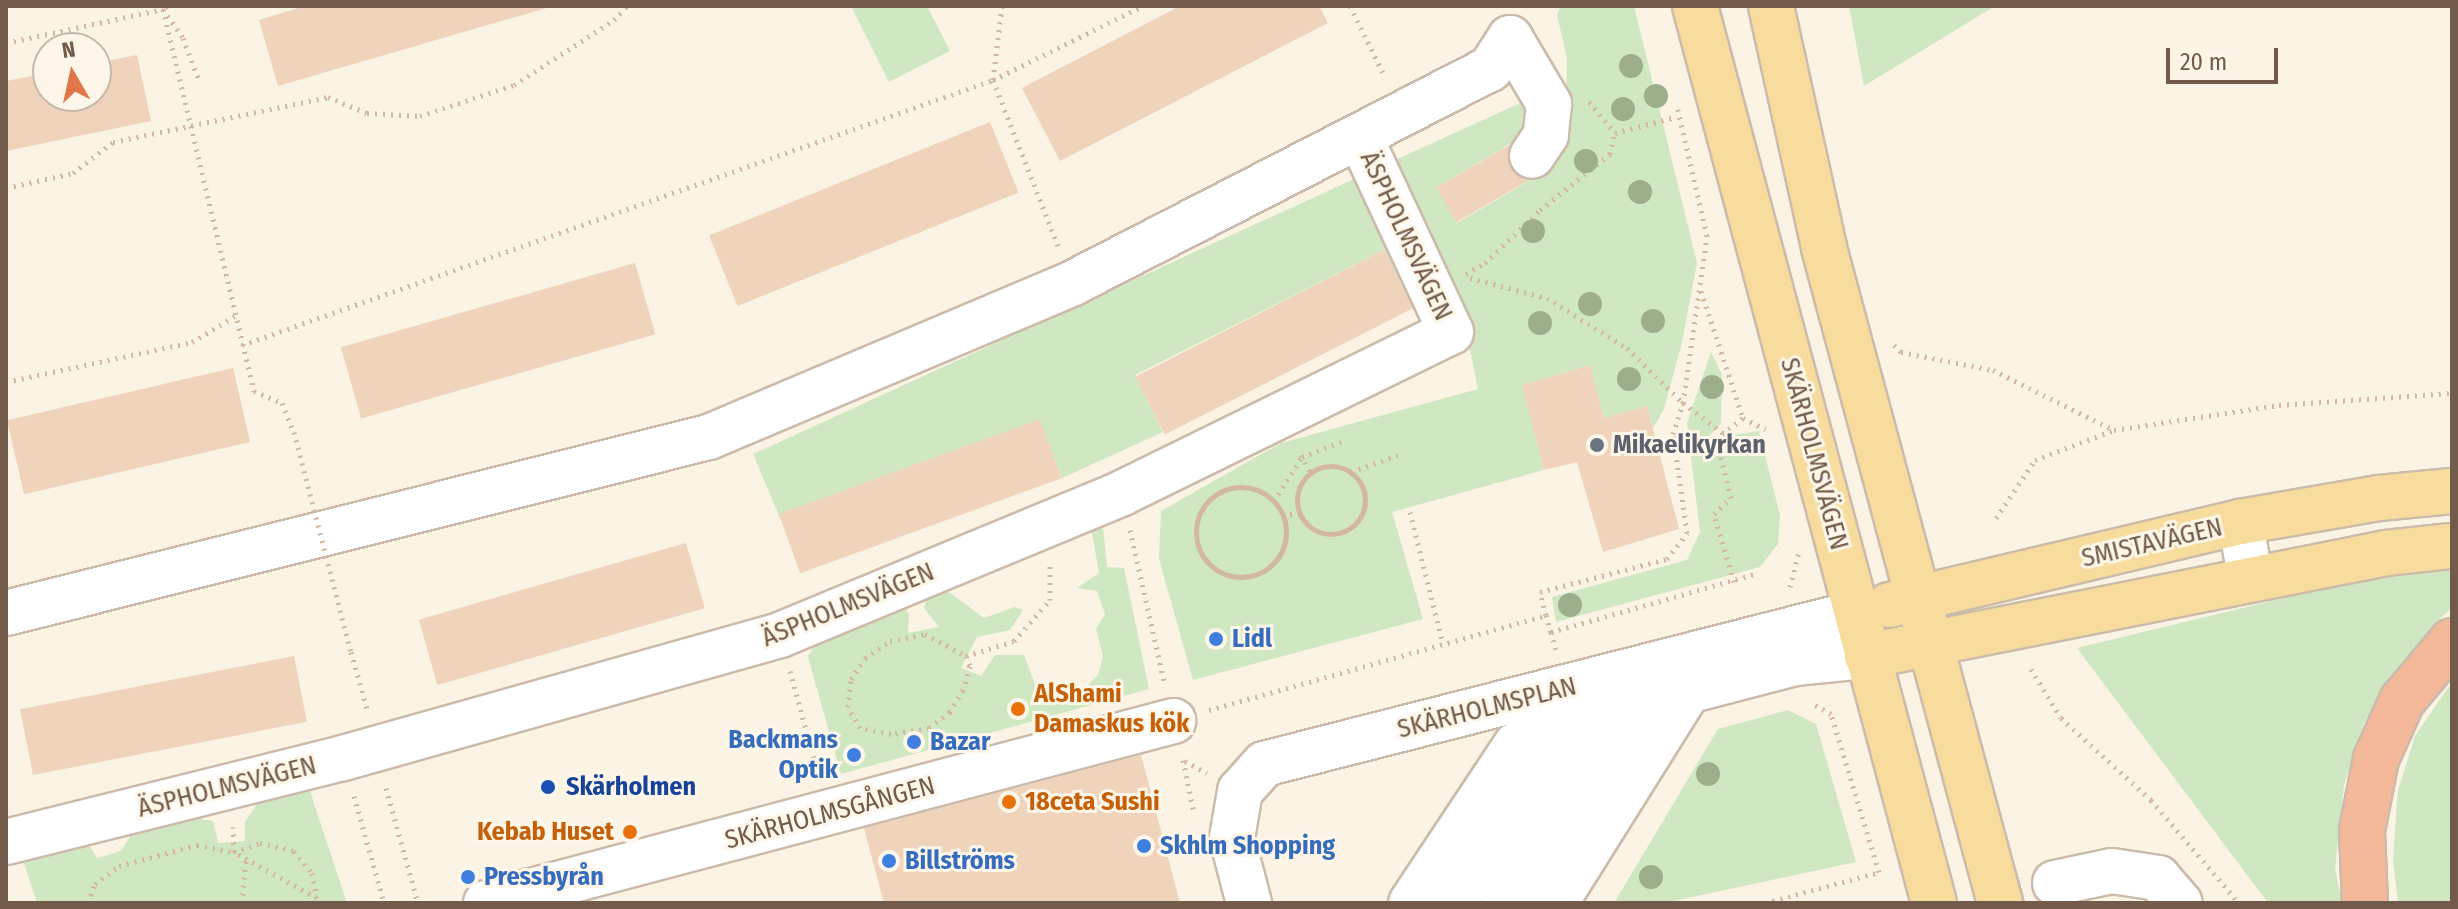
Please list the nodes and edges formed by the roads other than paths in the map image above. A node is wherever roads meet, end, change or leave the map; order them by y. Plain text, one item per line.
1 (1695, 6) edge
2 (1771, 6) edge
3 (1361, 139) junction
4 (1532, 156) dead end
5 (2452, 491) edge
6 (2240, 522) junction
7 (2452, 546) edge
8 (2251, 579) junction
9 (1916, 599) junction
10 (6, 613) edge
11 (1856, 613) junction
12 (2452, 641) edge
13 (1929, 645) junction
14 (1867, 656) junction
15 (1688, 691) junction
16 (1630, 706) junction
17 (1582, 720) junction
18 (1173, 721) road end
19 (6, 842) edge
20 (2055, 883) tunnel mouth
21 (486, 903) edge
22 (1249, 903) edge
23 (1411, 903) edge
24 (1452, 903) edge
25 (1503, 903) edge
26 (1517, 903) edge
27 (1934, 903) edge
28 (2000, 903) edge
29 (2180, 903) edge
30 (2365, 903) edge

1 - 11 main road, SKÄRHOLMSVÄGEN
2 - 9 main road
3 - 4 street, ÄSPHOLMSVÄGEN
3 - 10 street, ÄSPHOLMSVÄGEN
3 - 19 street, ÄSPHOLMSVÄGEN
5 - 6 main road, SMISTAVÄGEN
6 - 8 street
6 - 9 main road, SMISTAVÄGEN
7 - 8 main road, SMISTAVÄGEN
8 - 13 main road, SMISTAVÄGEN
9 - 11 main road, SMISTAVÄGEN
9 - 13 main road
11 - 14 main road, SKÄRHOLMSVÄGEN
11 - 22 street, SKÄRHOLMSPLAN
12 - 30 highway
13 - 14 main road, SMISTAVÄGEN
13 - 28 main road
14 - 15 street
14 - 27 main road, SKÄRHOLMSVÄGEN
15 - 16 street
15 - 26 street
16 - 17 street
16 - 25 street
17 - 23 street
17 - 24 street
18 - 21 street, SKÄRHOLMSGÅNGEN
20 - 29 street

